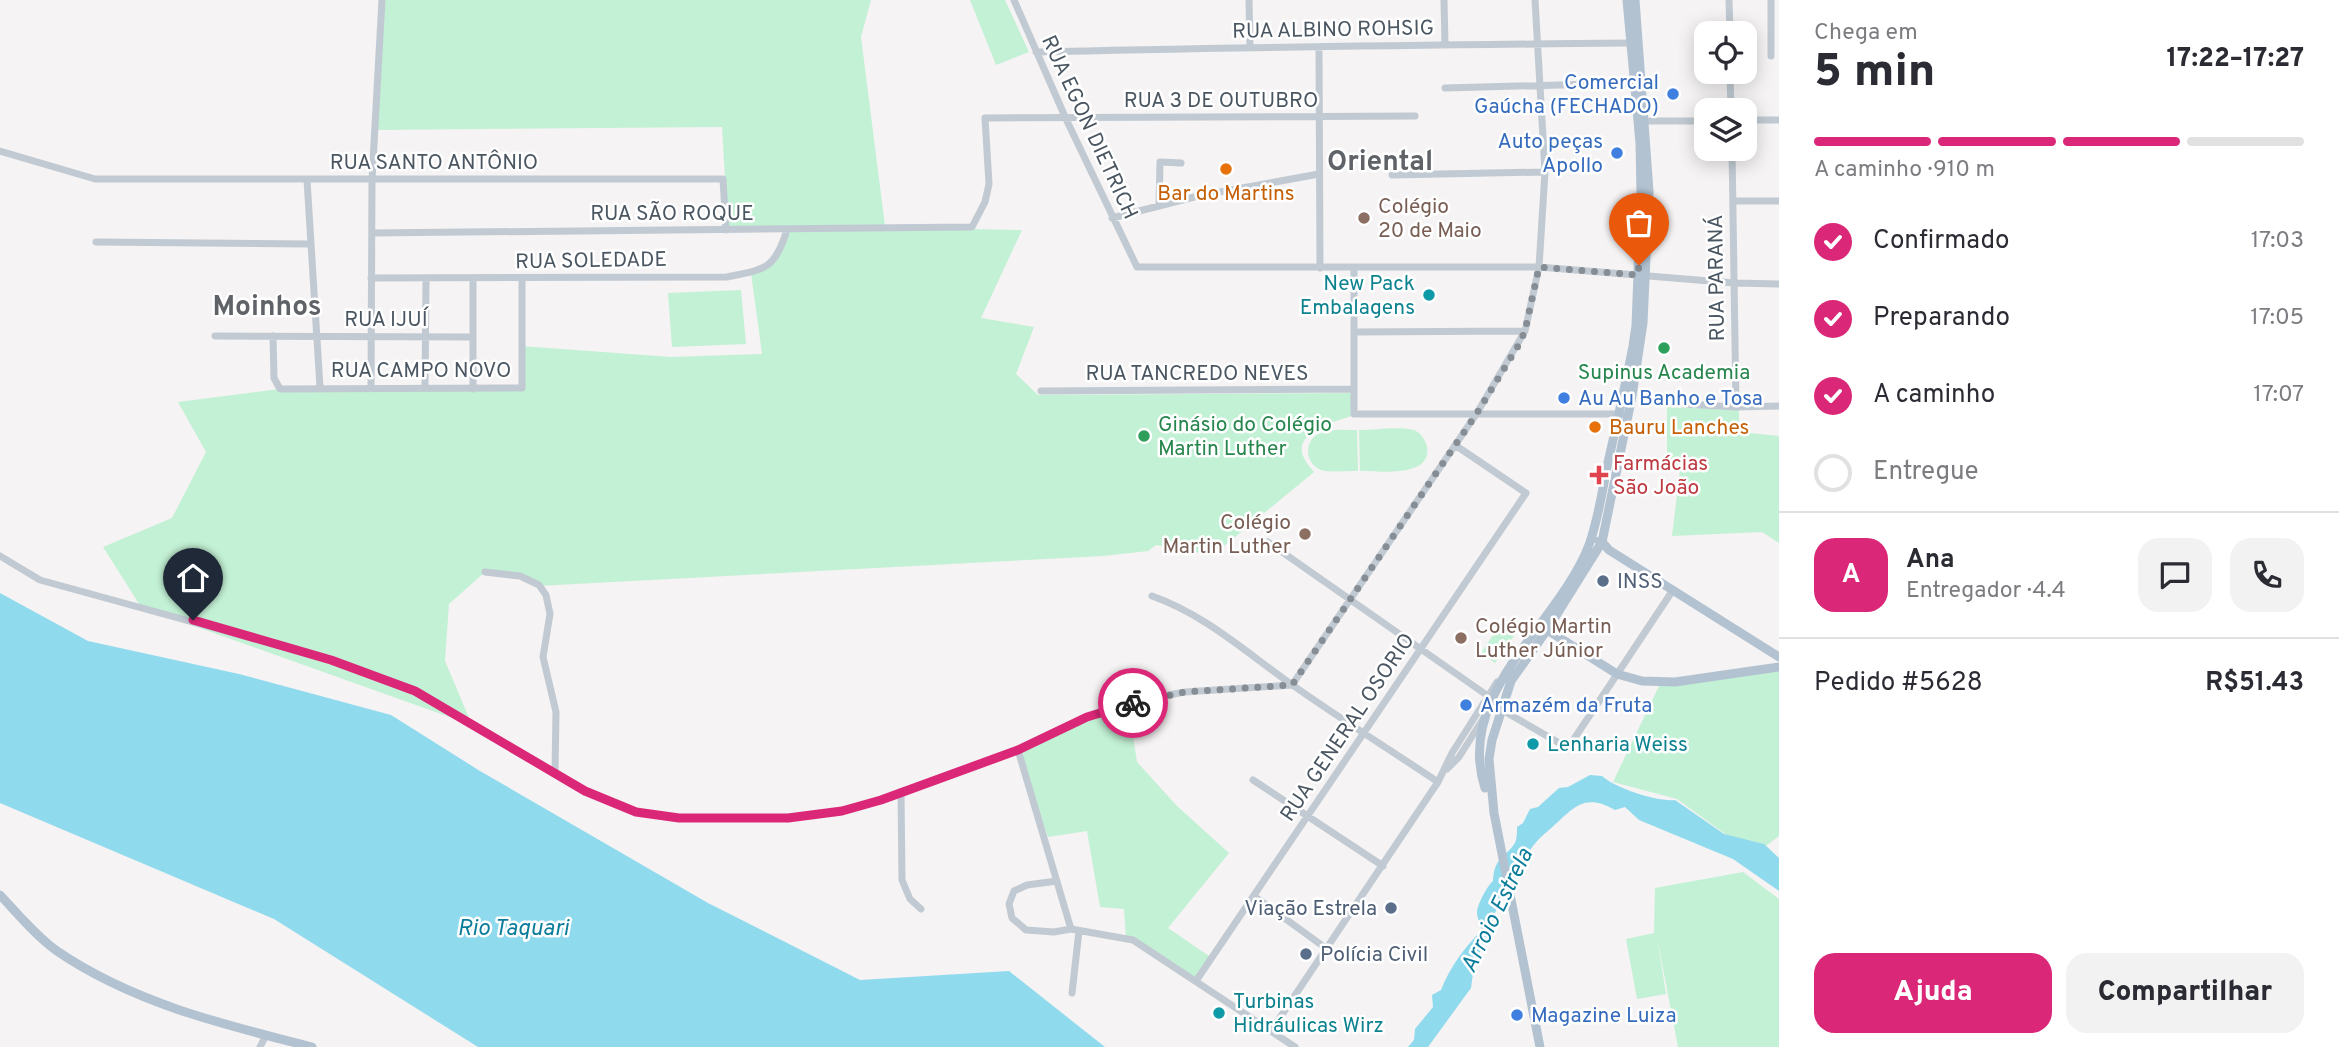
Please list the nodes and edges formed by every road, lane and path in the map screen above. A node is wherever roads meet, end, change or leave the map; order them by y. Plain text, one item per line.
1 (382, 0) edge
2 (1014, 0) edge
3 (1250, 0) edge
4 (1444, 0) edge
5 (1535, 0) edge
6 (1627, 0) edge
7 (1635, 0) edge
8 (1729, 0) edge
9 (1771, 0) edge
10 (1730, 21) edge
11 (1631, 43) junction
12 (1538, 44) junction
13 (1445, 45) junction
14 (1250, 47) junction
15 (1319, 48) junction
16 (1036, 52) junction
17 (1771, 56) dead end
18 (1633, 83) junction
19 (1540, 85) junction
20 (1445, 88) dead end
21 (1415, 116) dead end
22 (1319, 117) junction
23 (1066, 119) junction
24 (1757, 120) edge
25 (1779, 120) edge
26 (1646, 121) junction
27 (1694, 121) edge
28 (0, 151) edge
29 (1732, 161) edge
30 (1181, 163) dead end
31 (1545, 172) junction
32 (1319, 174) junction
33 (1392, 175) dead end
34 (306, 180) junction
35 (372, 180) junction
36 (1733, 201) junction
37 (1779, 201) edge
38 (1159, 206) junction
39 (1112, 218) junction
40 (972, 228) joint
41 (726, 230) junction
42 (787, 230) junction
43 (372, 233) junction
44 (96, 242) dead end
45 (310, 244) junction
46 (1539, 267) junction
47 (1320, 268) junction
48 (1354, 268) junction
49 (1642, 275) junction
50 (371, 278) junction
51 (522, 278) junction
52 (473, 279) junction
53 (426, 280) junction
54 (1734, 283) junction
55 (1779, 284) edge
56 (1525, 331) junction
57 (1354, 332) junction
58 (215, 336) dead end
59 (273, 336) junction
60 (316, 336) junction
61 (426, 336) junction
62 (371, 337) junction
63 (473, 337) junction
64 (320, 387) junction
65 (372, 387) junction
66 (425, 388) junction
67 (474, 389) junction
68 (1354, 389) junction
69 (1041, 391) dead end
70 (1684, 404) dead end
71 (1779, 406) edge
72 (1736, 407) junction
73 (1477, 413) junction
74 (1624, 414) junction
75 (1455, 445) junction
76 (1590, 541) junction
77 (1268, 542) dead end
78 (1602, 542) junction
79 (0, 556) edge
80 (485, 572) dead end
81 (1673, 590) junction
82 (1152, 596) dead end
83 (1349, 599) junction
84 (1544, 628) junction
85 (1422, 650) junction
86 (1777, 657) edge
87 (1779, 667) edge
88 (1765, 670) junction
89 (1617, 674) junction
90 (1507, 678) junction
91 (1292, 685) junction
92 (1488, 696) junction
93 (1490, 707) junction
94 (1502, 710) junction
95 (1364, 732) junction
96 (1018, 750) junction
97 (1446, 769) junction
98 (555, 773) junction
99 (1253, 779) dead end
100 (1438, 782) junction
101 (901, 792) junction
102 (1494, 814) junction
103 (1307, 815) junction
104 (1383, 866) junction
105 (1057, 881) junction
106 (0, 895) edge
107 (1254, 896) junction
108 (921, 909) dead end
109 (1075, 930) junction
110 (1327, 949) junction
111 (1196, 981) junction
112 (1072, 993) dead end
113 (1271, 1031) junction
114 (266, 1035) junction
115 (260, 1047) edge
116 (312, 1047) edge
117 (1295, 1047) edge
118 (1540, 1047) edge

1 - 35 street
2 - 16 street, RUA EGON DIETRICH
3 - 14 street
4 - 13 street
5 - 12 street
6 - 11 main road
7 - 26 main road
8 - 10 street
9 - 17 street
11 - 12 street, RUA ALBINO ROHSIG
11 - 18 main road
12 - 13 street, RUA ALBINO ROHSIG
12 - 19 street
13 - 15 street, RUA ALBINO ROHSIG
14 - 15 street, RUA ALBINO ROHSIG
14 - 16 street, RUA ALBINO ROHSIG
15 - 22 street
16 - 23 street, RUA EGON DIETRICH
18 - 19 street
18 - 49 main road
19 - 20 street
19 - 31 street
21 - 22 street, RUA 3 DE OUTUBRO
22 - 23 street, RUA 3 DE OUTUBRO
22 - 32 street
23 - 39 street, RUA EGON DIETRICH
23 - 40 street, RUA 3 DE OUTUBRO
24 - 25 street
26 - 27 street
26 - 49 main road
28 - 34 street, RUA SANTO ANTÔNIO
29 - 36 street, RUA PARANÁ
30 - 38 street
31 - 33 street
31 - 46 street
32 - 38 street
32 - 47 street
34 - 35 street, RUA SANTO ANTÔNIO
34 - 45 street
35 - 41 street, RUA SANTO ANTÔNIO
35 - 43 street
36 - 37 street
36 - 54 street, RUA PARANÁ
38 - 39 street
39 - 47 street, RUA EGON DIETRICH
40 - 42 street, RUA SÃO ROQUE
41 - 42 street, RUA SÃO ROQUE
41 - 43 street, RUA SÃO ROQUE
42 - 51 street, RUA SOLEDADE
43 - 50 street
44 - 45 street
45 - 60 street
46 - 48 street
46 - 49 street
46 - 56 street
47 - 48 street
48 - 57 street
49 - 54 street
49 - 74 main road
50 - 53 street, RUA SOLEDADE
50 - 62 street
51 - 52 street, RUA SOLEDADE
51 - 67 street, RUA CAMPO NOVO
52 - 53 street, RUA SOLEDADE
52 - 63 street
53 - 61 street
54 - 55 street
54 - 72 street, RUA PARANÁ
56 - 57 street
56 - 73 street
57 - 68 street
58 - 59 street, RUA IJUÍ
59 - 60 street, RUA IJUÍ
59 - 64 street, RUA CAMPO NOVO
60 - 62 street, RUA IJUÍ
60 - 64 street
61 - 62 street, RUA IJUÍ
61 - 63 street, RUA IJUÍ
61 - 66 street
62 - 65 street
63 - 67 street
64 - 65 street, RUA CAMPO NOVO
65 - 66 street, RUA CAMPO NOVO
66 - 67 street, RUA CAMPO NOVO
68 - 69 street, RUA TANCREDO NEVES
68 - 73 street
70 - 72 street
71 - 72 street
73 - 74 street
73 - 75 street
74 - 76 main road
74 - 78 main road
75 - 83 street
75 - 85 street, RUA GENERAL OSORIO
76 - 78 main road
76 - 84 main road
77 - 83 street
78 - 81 main road
78 - 84 main road
79 - 98 street
80 - 98 street
81 - 86 main road
81 - 89 street
82 - 91 street
83 - 85 street
83 - 91 street
84 - 89 main road
84 - 90 main road
85 - 92 street
85 - 95 street, RUA GENERAL OSORIO
86 - 88 main road
87 - 88 main road
88 - 89 main road
89 - 94 street
90 - 92 street
90 - 93 main road
90 - 94 main road
91 - 95 street
91 - 96 street
92 - 97 street
93 - 97 street
93 - 102 main road
94 - 102 main road
95 - 100 street
95 - 103 street, RUA GENERAL OSORIO
96 - 101 street
96 - 105 street
97 - 100 street
98 - 101 street
99 - 103 street
100 - 104 street
101 - 108 street
102 - 118 main road
103 - 104 street
103 - 107 street, RUA GENERAL OSORIO
104 - 110 street
105 - 109 street
105 - 109 street
106 - 114 main road
107 - 110 street
107 - 111 street, RUA GENERAL OSORIO
109 - 111 street
109 - 112 street
110 - 113 street
111 - 113 street
113 - 117 street
114 - 115 street
114 - 116 main road

